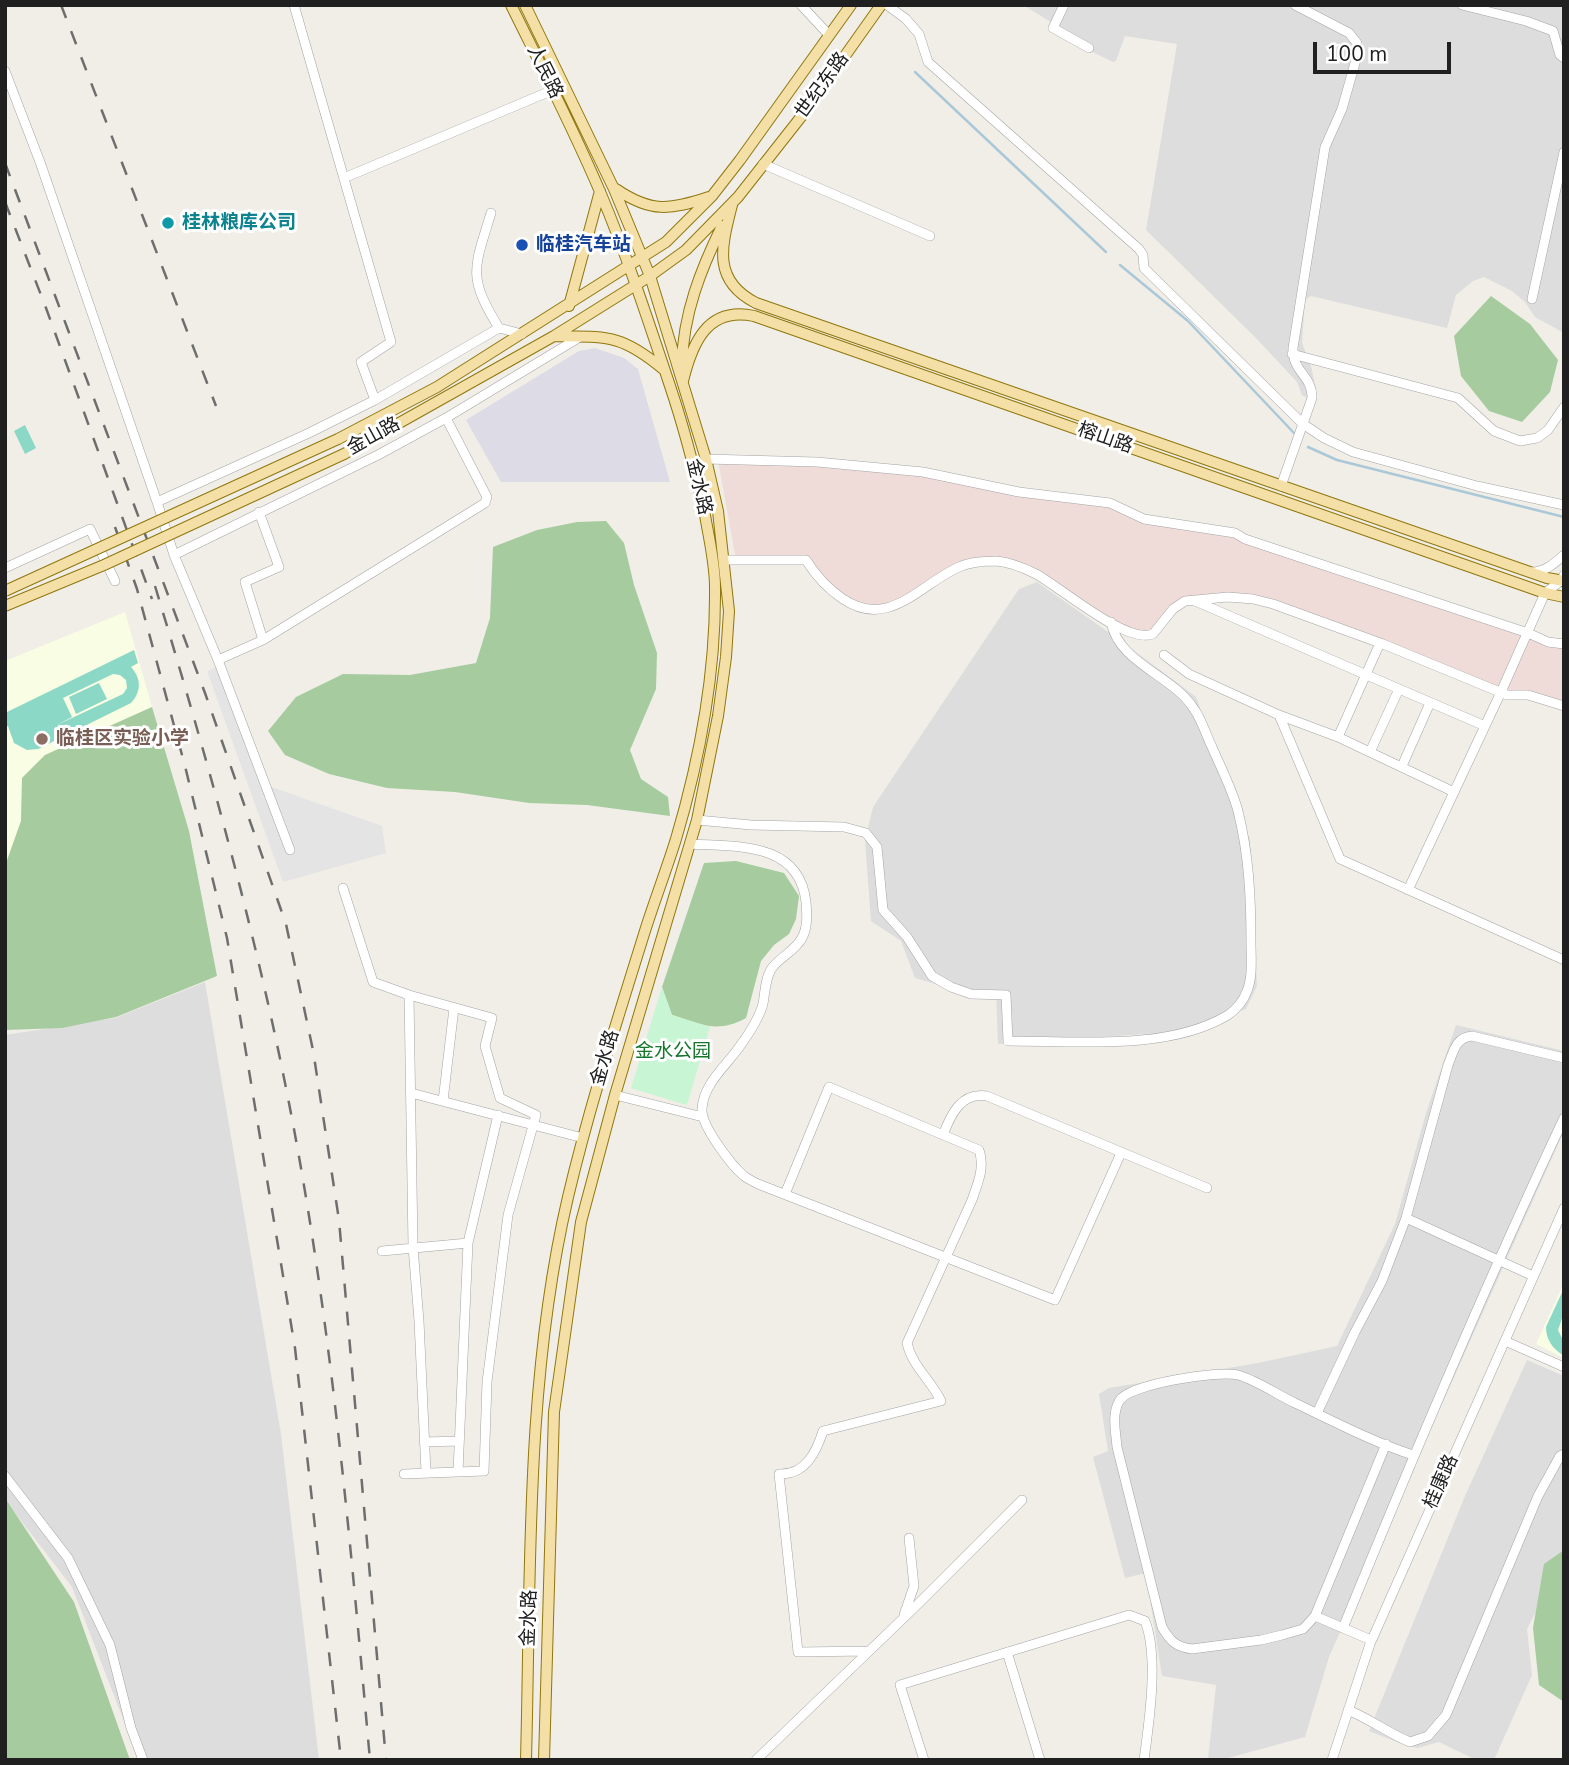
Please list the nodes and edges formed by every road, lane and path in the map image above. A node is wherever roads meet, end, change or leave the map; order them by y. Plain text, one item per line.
1 (294, 5) edge
2 (511, 5) edge
3 (525, 5) edge
4 (801, 5) edge
5 (881, 5) edge
6 (887, 5) edge
7 (1064, 5) edge
8 (1462, 5) edge
9 (847, 6) edge
10 (1301, 6) edge
11 (829, 35) junction
12 (1089, 48) dead end
13 (1564, 58) edge
14 (5, 71) edge
15 (553, 90) junction
16 (1564, 152) edge
17 (763, 164) junction
18 (344, 178) junction
19 (614, 189) junction
20 (600, 191) junction
21 (712, 196) junction
22 (732, 205) junction
23 (491, 212) dead end
24 (930, 236) dead end
25 (642, 259) junction
26 (628, 266) junction
27 (650, 276) junction
28 (635, 285) junction
29 (1532, 299) dead end
30 (569, 306) junction
31 (499, 328) junction
32 (522, 334) junction
33 (554, 336) junction
34 (580, 337) junction
35 (1292, 354) junction
36 (665, 370) junction
37 (682, 384) junction
38 (375, 400) junction
39 (1564, 407) edge
40 (446, 418) junction
41 (1303, 424) junction
42 (706, 459) junction
43 (1280, 486) junction
44 (157, 502) junction
45 (1564, 505) edge
46 (259, 512) junction
47 (174, 555) junction
48 (1564, 555) edge
49 (724, 560) junction
50 (5, 568) edge
51 (1528, 571) junction
52 (1563, 579) edge
53 (115, 581) dead end
54 (1531, 588) junction
55 (5, 591) edge
56 (1545, 593) junction
57 (1564, 597) edge
58 (1194, 600) junction
59 (5, 606) edge
60 (1538, 607) junction
61 (1111, 622) junction
62 (1528, 633) junction
63 (263, 640) junction
64 (1380, 643) junction
65 (1564, 645) edge
66 (1164, 655) dead end
67 (218, 660) junction
68 (1366, 675) junction
69 (1399, 689) junction
70 (1501, 692) junction
71 (1430, 703) junction
72 (1564, 706) edge
73 (1279, 715) junction
74 (1485, 726) junction
75 (1338, 737) junction
76 (1370, 752) junction
77 (1402, 766) junction
78 (1454, 792) junction
79 (697, 820) junction
80 (691, 844) junction
81 (290, 850) dead end
82 (343, 888) dead end
83 (1408, 890) junction
84 (1564, 961) edge
85 (409, 995) junction
86 (454, 1008) junction
87 (1564, 1058) edge
88 (411, 1093) junction
89 (615, 1095) junction
90 (443, 1101) junction
91 (498, 1115) junction
92 (703, 1117) junction
93 (1564, 1118) edge
94 (535, 1125) junction
95 (943, 1135) junction
96 (583, 1138) junction
97 (1121, 1153) junction
98 (1207, 1188) dead end
99 (785, 1194) junction
100 (1564, 1208) edge
101 (1406, 1218) junction
102 (468, 1243) junction
103 (412, 1247) junction
104 (382, 1251) dead end
105 (944, 1257) junction
106 (1497, 1260) junction
107 (1534, 1276) junction
108 (1505, 1341) junction
109 (1564, 1367) edge
110 (1317, 1413) junction
111 (459, 1441) junction
112 (424, 1442) junction
113 (1386, 1444) junction
114 (1564, 1454) edge
115 (1413, 1455) junction
116 (426, 1472) junction
117 (458, 1472) junction
118 (404, 1474) dead end
119 (5, 1476) edge
120 (1022, 1500) dead end
121 (909, 1538) dead end
122 (1315, 1616) junction
123 (902, 1620) junction
124 (1343, 1628) junction
125 (1371, 1640) junction
126 (869, 1651) junction
127 (1007, 1652) junction
128 (1348, 1710) junction
129 (143, 1760) edge
130 (526, 1760) edge
131 (544, 1760) edge
132 (756, 1760) edge
133 (925, 1760) edge
134 (1040, 1760) edge
135 (1144, 1760) edge
136 (1332, 1760) edge

1 - 18 street
2 - 15 main road, 人民路
3 - 19 main road, 人民路
4 - 11 street
5 - 17 main road, 世纪东路
6 - 41 street
7 - 12 street
8 - 13 street
9 - 11 main road, 世纪东路
10 - 35 street
11 - 21 main road, 世纪东路
14 - 44 street
15 - 18 street
15 - 20 main road, 人民路
16 - 29 street
17 - 22 main road, 世纪东路
17 - 24 street
18 - 38 street
19 - 21 main road
19 - 25 main road, 人民路
20 - 26 main road, 人民路
20 - 30 main road
21 - 25 main road, 金山路
22 - 27 main road, 金山路
22 - 37 main road
22 - 43 main road, 榕山路
23 - 31 street
25 - 26 main road, 金山路
25 - 27 main road, 金水路
26 - 28 main road, 金水路
26 - 30 main road, 金山路
27 - 28 main road, 金山路
27 - 37 main road, 金水路
28 - 33 main road, 金山路
28 - 36 main road, 金水路
30 - 32 main road, 金山路
31 - 32 street
31 - 38 street
32 - 55 main road, 金山路, bridge
33 - 34 main road
33 - 59 main road, 金山路, bridge
34 - 36 main road
34 - 40 street
35 - 39 street
35 - 41 street
36 - 96 main road, 金水路
37 - 42 main road, 金水路
37 - 54 main road, 榕山路
38 - 44 street
40 - 46 street
40 - 63 street
41 - 43 street
41 - 45 street
42 - 49 main road, 金水路
42 - 62 street
43 - 51 main road, 榕山路
44 - 47 street
46 - 47 street
46 - 63 street
47 - 67 street
48 - 51 street
49 - 61 street
49 - 79 main road, 金水路
50 - 53 street
51 - 52 main road, 榕山路
52 - 56 street
54 - 56 main road, 榕山路
54 - 60 street
56 - 57 main road, 榕山路
56 - 60 street
57 - 60 street
58 - 61 street
58 - 64 street
58 - 68 street
60 - 62 street
61 - 79 street
62 - 65 street
62 - 70 street
63 - 67 street
64 - 68 street
64 - 70 street
66 - 73 street
67 - 81 street
68 - 69 street
68 - 75 street
69 - 71 street
69 - 76 street
70 - 72 street
70 - 74 street
71 - 74 street
71 - 77 street
73 - 75 street
73 - 83 street
74 - 78 street
75 - 76 street
76 - 77 street
77 - 78 street
78 - 83 street
79 - 80 main road, 金水路
80 - 89 main road, 金水路
80 - 92 street
82 - 85 street
83 - 84 street
85 - 86 street
85 - 88 street
86 - 90 street
86 - 94 street
87 - 101 street
88 - 90 street
88 - 103 street
89 - 92 street
89 - 131 main road, 金水路
90 - 91 street
91 - 94 street
91 - 102 street
92 - 99 street
93 - 106 street
94 - 96 street
94 - 117 street
95 - 97 street
95 - 99 street
95 - 105 street
96 - 130 main road, 金水路
97 - 98 street
97 - 105 street
99 - 105 street
100 - 107 street, 桂康路
101 - 106 street
101 - 110 street
102 - 103 street
102 - 111 street
103 - 104 street
103 - 112 street
105 - 126 street
106 - 107 street
106 - 115 street
107 - 108 street, 桂康路
108 - 109 street
108 - 125 street, 桂康路
110 - 113 street
110 - 122 street
111 - 112 street
111 - 117 street
112 - 116 street
113 - 115 street
113 - 122 street
114 - 128 street
115 - 124 street
116 - 117 street
116 - 118 street
119 - 129 street
120 - 123 street
121 - 123 street
122 - 124 street
123 - 126 street
124 - 125 street
125 - 128 street, 桂康路
126 - 132 street
127 - 133 street
127 - 134 street
127 - 135 street
128 - 136 street, 桂康路

